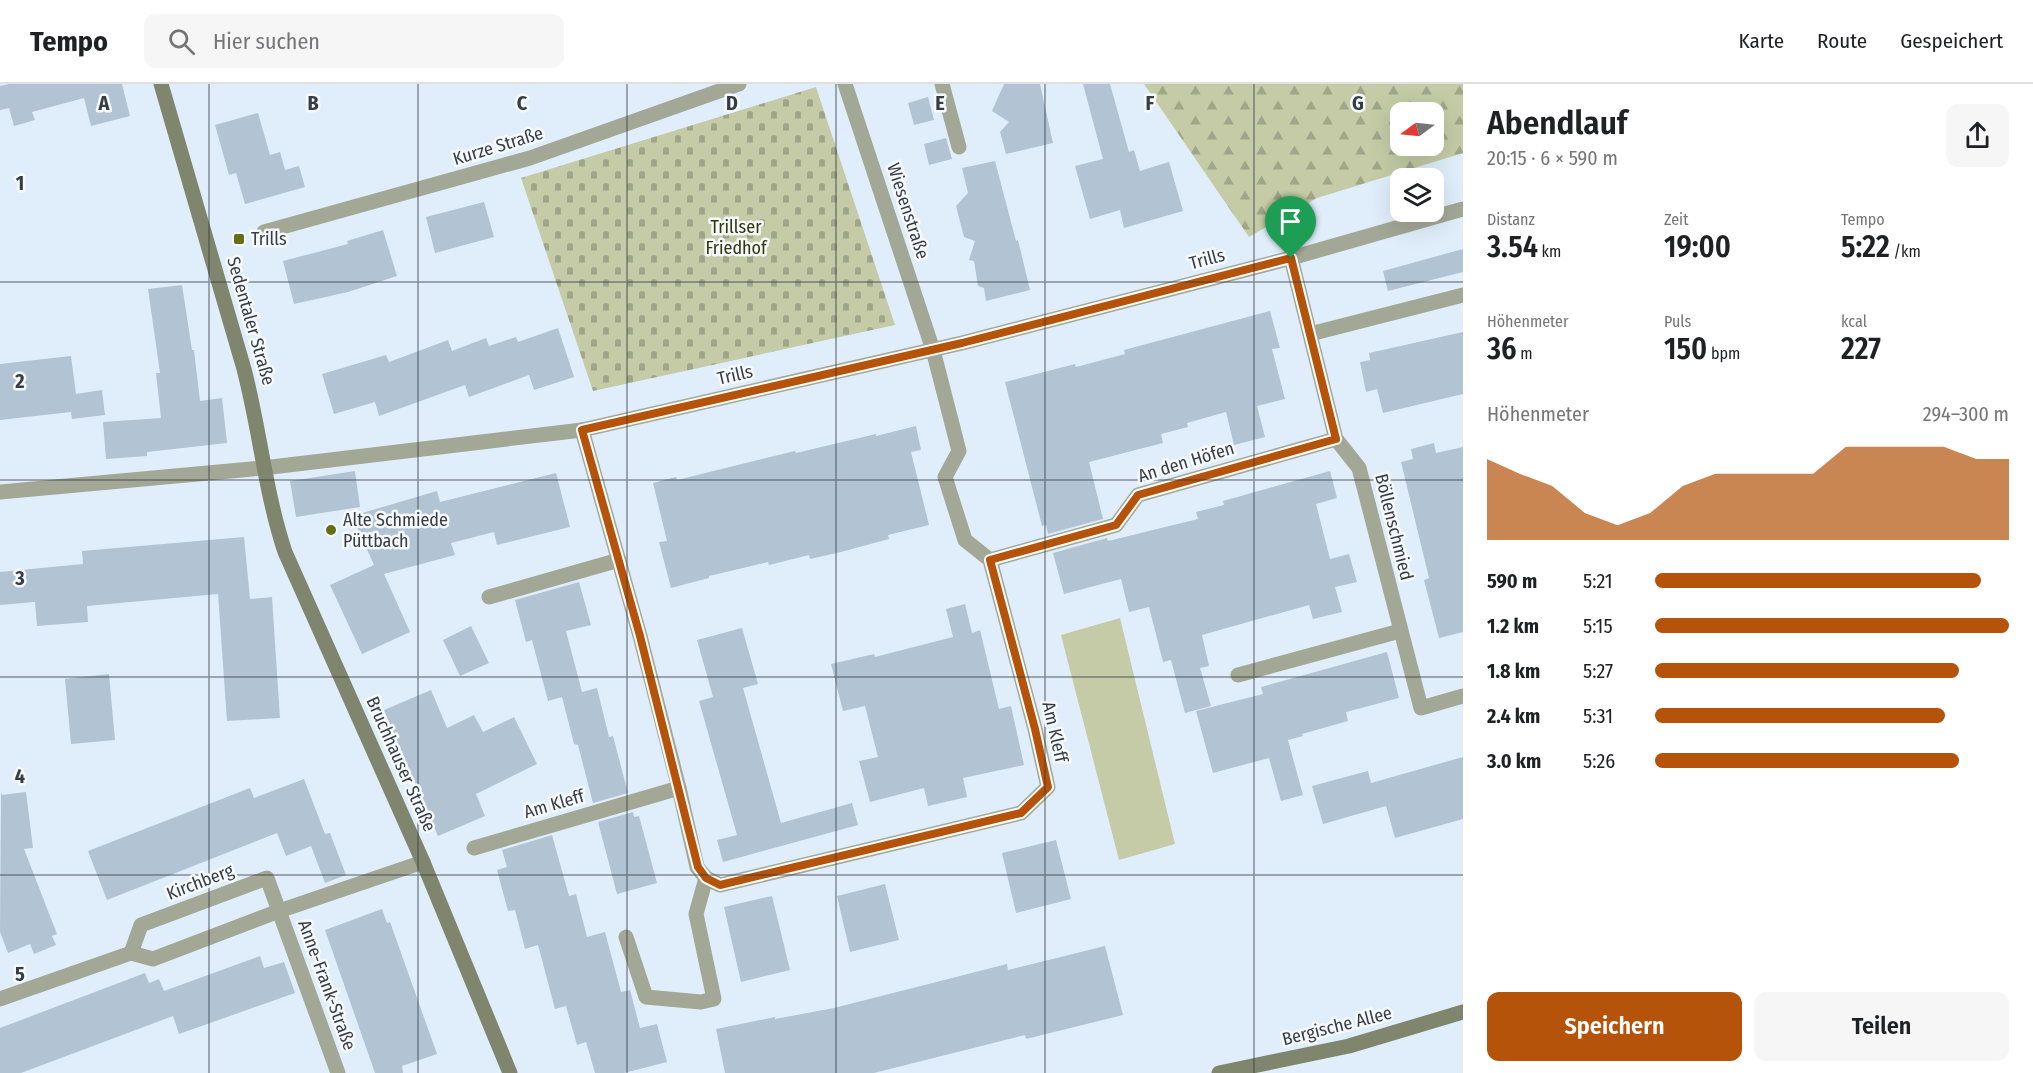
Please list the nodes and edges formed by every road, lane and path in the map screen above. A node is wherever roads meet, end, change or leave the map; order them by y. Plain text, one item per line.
1 (161, 84) edge
2 (739, 84) edge
3 (845, 84) edge
4 (942, 84) edge
5 (959, 147) dead end
6 (1463, 209) edge
7 (264, 232) dead end
8 (1291, 258) junction
9 (1463, 295) edge
10 (1311, 333) junction
11 (933, 350) junction
12 (582, 430) junction
13 (1336, 439) junction
14 (263, 468) junction
15 (0, 492) edge
16 (619, 560) junction
17 (990, 560) junction
18 (489, 597) dead end
19 (1400, 631) junction
20 (1238, 675) dead end
21 (1463, 696) edge
22 (679, 788) junction
23 (474, 848) dead end
24 (423, 862) junction
25 (706, 878) junction
26 (279, 911) junction
27 (626, 937) dead end
28 (131, 953) junction
29 (0, 999) edge
30 (1463, 1012) edge
31 (338, 1073) edge
32 (510, 1073) edge
33 (1219, 1073) edge

1 - 14 street, Sedentaler Straße
2 - 7 street, Kurze Straße
3 - 11 street, Wiesenstraße
4 - 5 street
6 - 8 street, Trills
8 - 10 street, Böllenschmied
8 - 11 street, Trills
9 - 10 street
10 - 13 street, Böllenschmied
11 - 12 street, Trills
11 - 17 street
12 - 14 street, Trills
12 - 16 street
13 - 17 street, An den Höfen
13 - 19 street, Böllenschmied
14 - 15 street, Trills
14 - 24 street, Bruchhauser Straße
16 - 18 street
16 - 22 street
17 - 25 street, Am Kleff
19 - 20 street
19 - 21 street, Böllenschmied
22 - 23 street, Am Kleff
22 - 25 street
24 - 26 street
24 - 32 street, Bruchhauser Straße
25 - 27 street
26 - 28 street
26 - 28 street, Kirchberg
26 - 31 street, Anne-Frank-Straße
28 - 29 street
30 - 33 street, Bergische Allee

